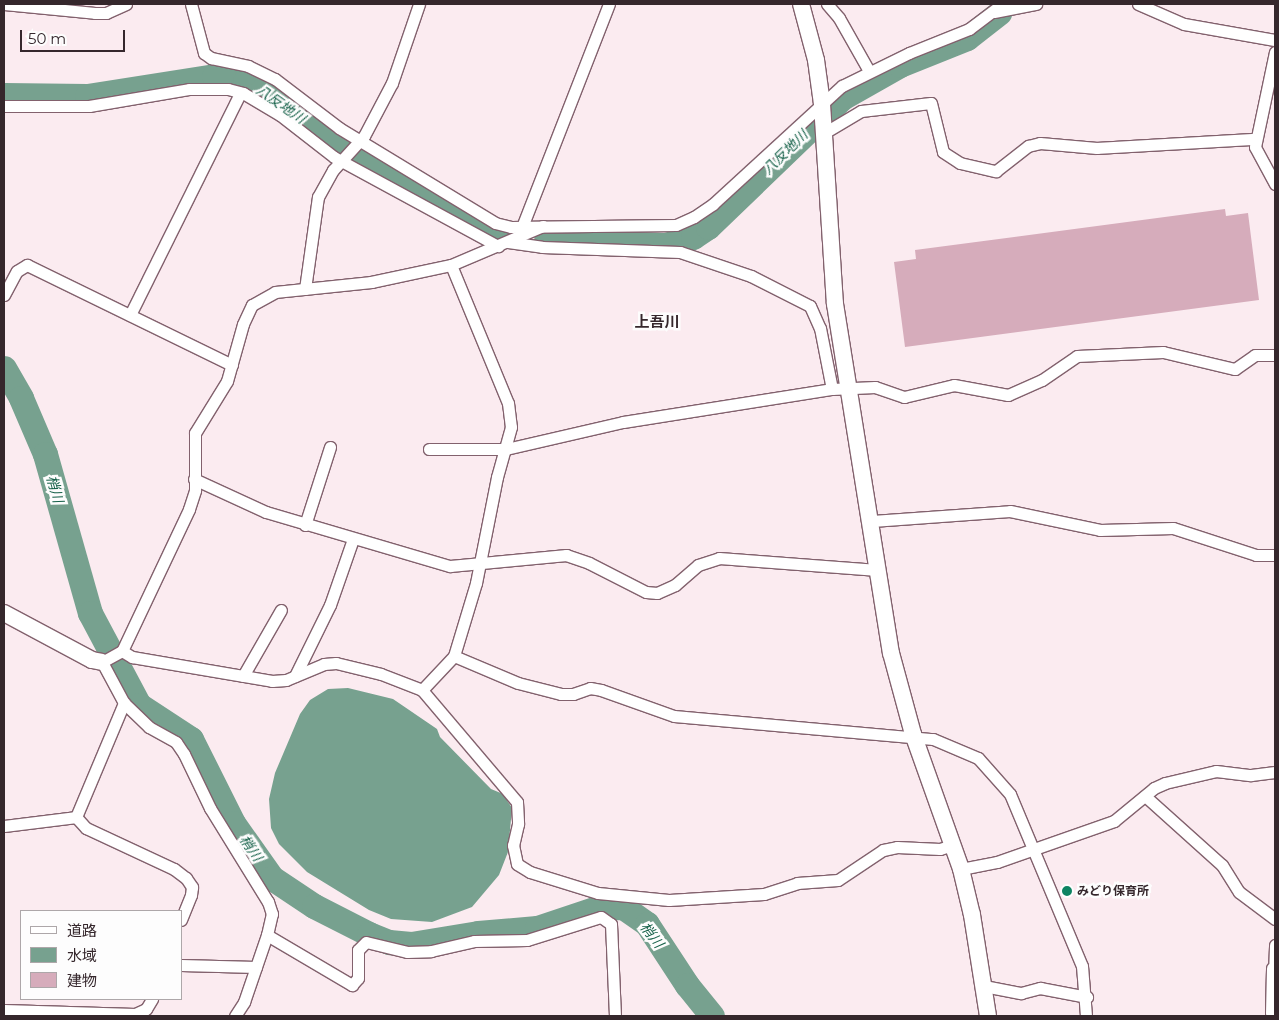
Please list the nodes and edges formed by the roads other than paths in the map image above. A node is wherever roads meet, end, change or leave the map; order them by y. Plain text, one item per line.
1 (4, 4) edge
2 (126, 4) edge
3 (191, 4) edge
4 (420, 4) edge
5 (609, 4) edge
6 (801, 4) edge
7 (827, 4) edge
8 (1036, 4) edge
9 (1138, 4) edge
10 (998, 8) edge
11 (1275, 40) edge
12 (1275, 52) edge
13 (869, 72) junction
14 (240, 93) junction
15 (822, 104) junction
16 (4, 106) edge
17 (824, 133) junction
18 (1255, 139) junction
19 (358, 140) junction
20 (341, 161) junction
21 (1275, 184) edge
22 (543, 226) junction
23 (522, 227) junction
24 (503, 244) junction
25 (452, 265) junction
26 (305, 289) junction
27 (4, 295) edge
28 (130, 315) junction
29 (1275, 355) edge
30 (232, 366) junction
31 (840, 388) junction
32 (330, 447) dead end
33 (429, 449) dead end
34 (506, 449) junction
35 (194, 478) junction
36 (872, 521) junction
37 (305, 524) junction
38 (353, 539) junction
39 (1275, 555) edge
40 (479, 566) junction
41 (878, 570) junction
42 (281, 610) dead end
43 (4, 613) edge
44 (122, 651) junction
45 (454, 656) junction
46 (104, 661) junction
47 (243, 676) junction
48 (296, 676) junction
49 (422, 690) junction
50 (124, 703) junction
51 (913, 734) junction
52 (1275, 772) edge
53 (1145, 796) junction
54 (76, 817) junction
55 (4, 826) edge
56 (952, 845) junction
57 (1035, 849) junction
58 (961, 869) junction
59 (182, 918) edge
60 (1275, 918) edge
61 (267, 935) junction
62 (1275, 945) edge
63 (182, 965) edge
64 (256, 967) junction
65 (1274, 973) edge
66 (984, 986) junction
67 (1086, 997) junction
68 (151, 1000) edge
69 (4, 1010) edge
70 (1271, 1012) dead end
71 (235, 1016) edge
72 (614, 1016) edge
73 (988, 1016) edge
74 (1086, 1016) edge

1 - 2 street
3 - 19 street
4 - 19 street
5 - 23 street
6 - 15 street
7 - 13 street
8 - 10 street
9 - 11 street
10 - 13 street
12 - 18 street
13 - 15 street
14 - 16 street
14 - 20 street
14 - 28 street
15 - 17 street
15 - 22 street
17 - 18 street
17 - 31 street
18 - 21 street
19 - 20 street
19 - 23 street
20 - 24 street
20 - 26 street
22 - 23 street
22 - 24 street
24 - 25 street
24 - 31 street
25 - 26 street
25 - 34 street
26 - 30 street
27 - 28 street
28 - 30 street
29 - 31 street
30 - 35 street
31 - 34 street
31 - 36 street
32 - 37 street
33 - 34 street
34 - 40 street
35 - 37 street
35 - 44 street
36 - 39 street
36 - 41 street
37 - 38 street
38 - 40 street
38 - 48 street
40 - 41 street
40 - 45 street
41 - 51 street
42 - 47 street
43 - 46 street
44 - 46 street
44 - 47 street
45 - 49 street
45 - 51 street
46 - 50 street
47 - 48 street
48 - 49 street
49 - 56 street
50 - 54 street
50 - 61 street
51 - 56 street
51 - 57 street
52 - 53 street
53 - 57 street
53 - 60 street
54 - 55 street
54 - 59 street
56 - 58 street
57 - 58 street
57 - 67 street
58 - 66 street
61 - 64 street
61 - 72 street
62 - 65 street
63 - 64 street
64 - 71 street
65 - 70 street
66 - 67 street
66 - 73 street
67 - 74 street
68 - 69 street

